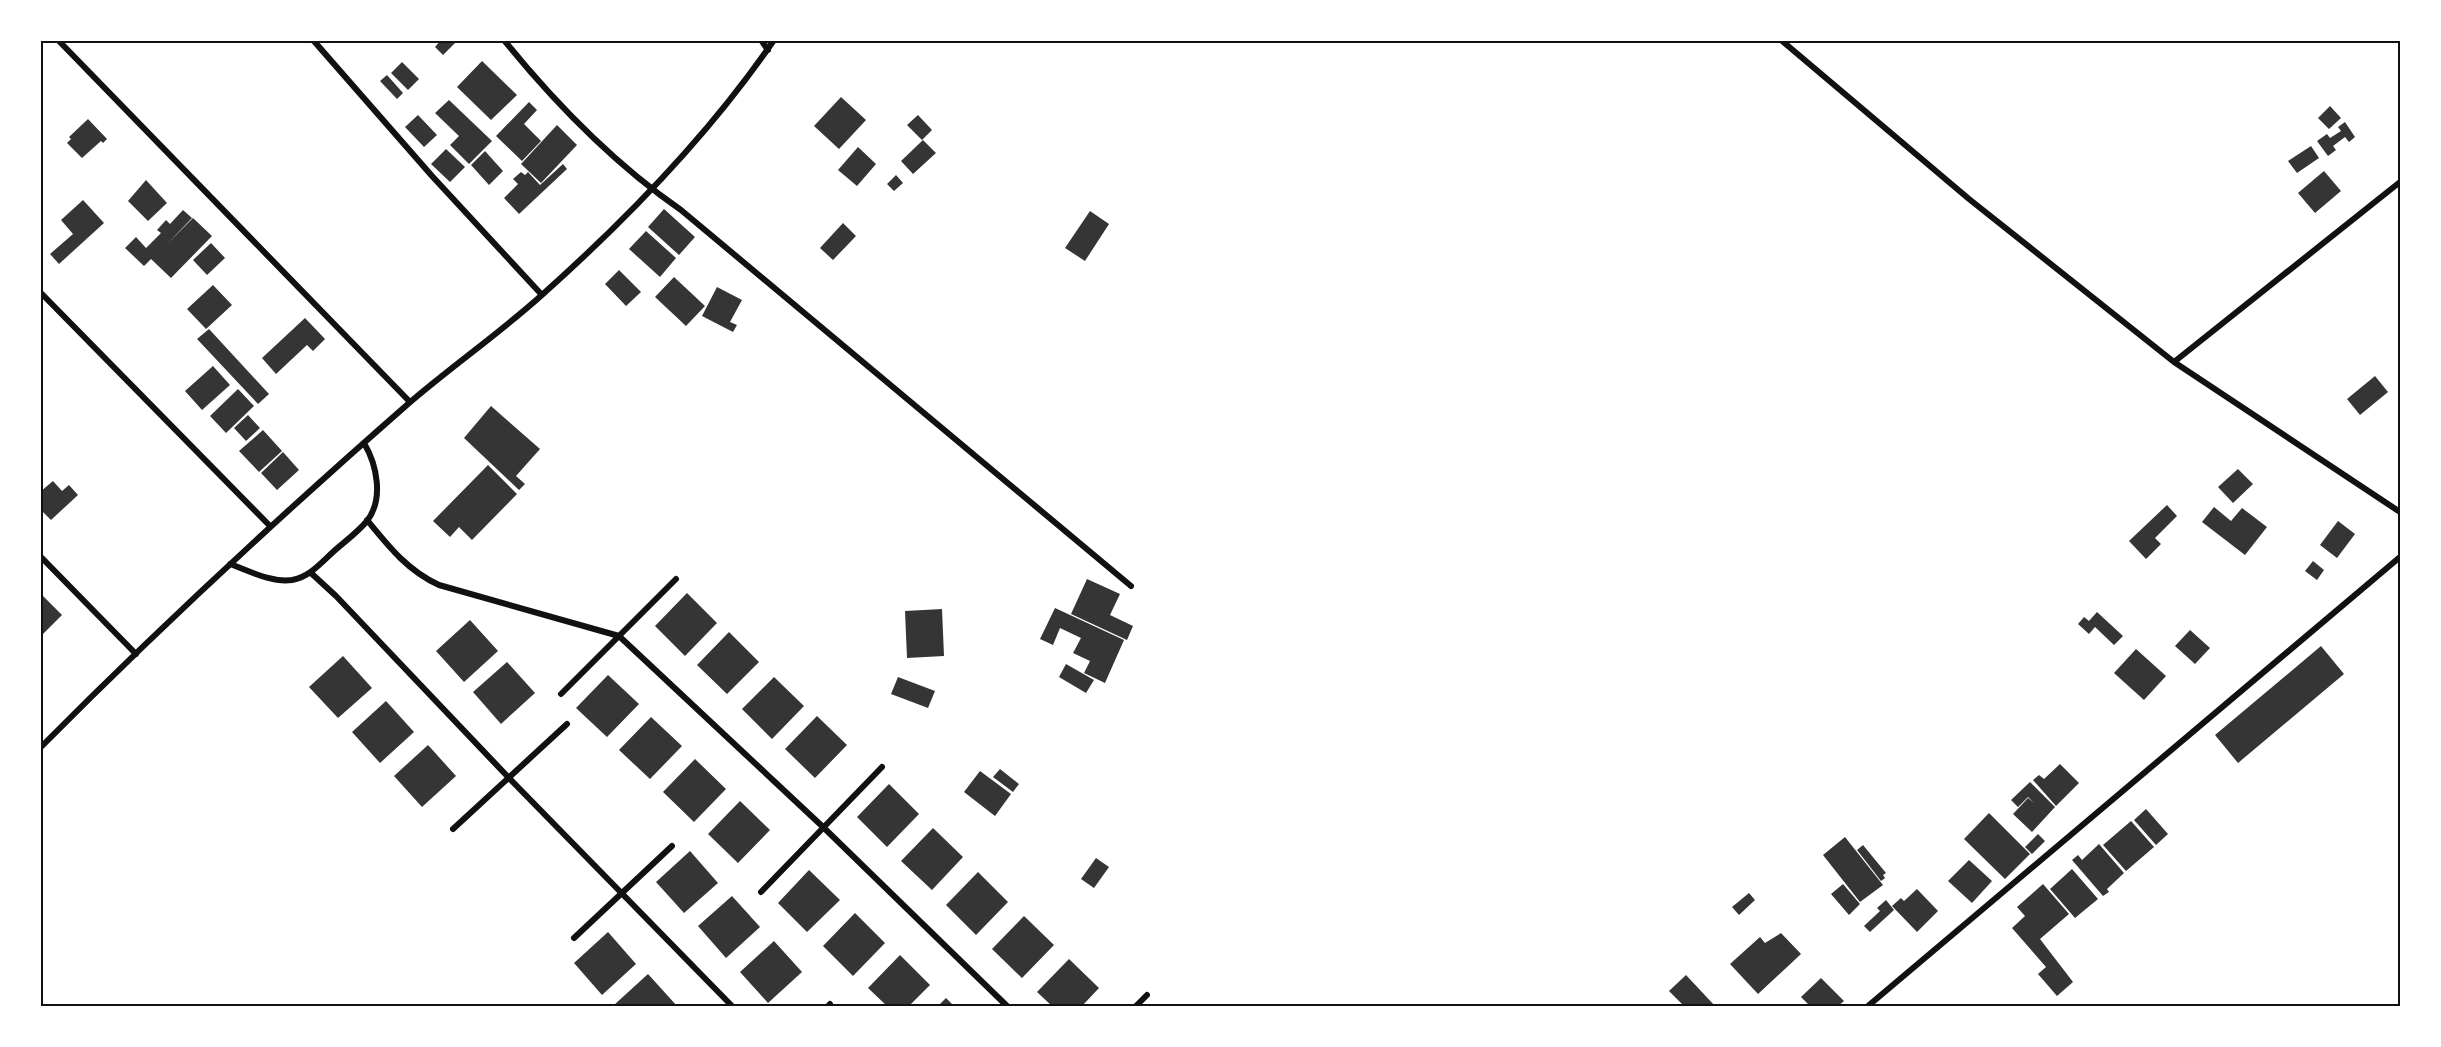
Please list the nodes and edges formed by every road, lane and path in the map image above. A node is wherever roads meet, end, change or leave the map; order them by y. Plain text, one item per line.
1 (58, 40) edge
2 (313, 40) edge
3 (504, 40) edge
4 (760, 40) edge
5 (774, 40) edge
6 (1781, 40) edge
7 (768, 50) junction
8 (2400, 182) edge
9 (652, 190) junction
10 (40, 292) edge
11 (542, 295) junction
12 (2175, 362) junction
13 (410, 402) junction
14 (364, 443) junction
15 (2400, 512) edge
16 (367, 520) junction
17 (270, 526) junction
18 (40, 556) edge
19 (2400, 557) edge
20 (230, 564) junction
21 (311, 573) junction
22 (676, 579) dead end
23 (1131, 586) dead end
24 (619, 636) junction
25 (136, 654) junction
26 (561, 694) dead end
27 (567, 724) dead end
28 (40, 748) edge
29 (882, 767) dead end
30 (509, 778) junction
31 (822, 826) junction
32 (453, 829) dead end
33 (672, 846) dead end
34 (621, 892) junction
35 (760, 892) dead end
36 (574, 938) dead end
37 (1147, 995) dead end
38 (732, 1006) edge
39 (1007, 1006) edge
40 (1136, 1006) edge
41 (1868, 1006) edge

1 - 13 street
2 - 11 street
3 - 9 street
4 - 7 street
5 - 7 street
6 - 12 street
7 - 9 street
8 - 12 street
9 - 11 street
9 - 23 street
10 - 17 street
11 - 13 street
12 - 15 street
13 - 14 street
14 - 16 street
14 - 17 street
16 - 21 street
16 - 24 street
17 - 20 street
18 - 25 street
19 - 41 street
20 - 21 street
20 - 25 street
21 - 30 street
22 - 24 street
24 - 26 street
24 - 31 street
25 - 28 street
27 - 30 street
29 - 31 street
30 - 32 street
30 - 34 street
31 - 35 street
31 - 39 street
33 - 34 street
34 - 36 street
34 - 38 street
37 - 40 street

